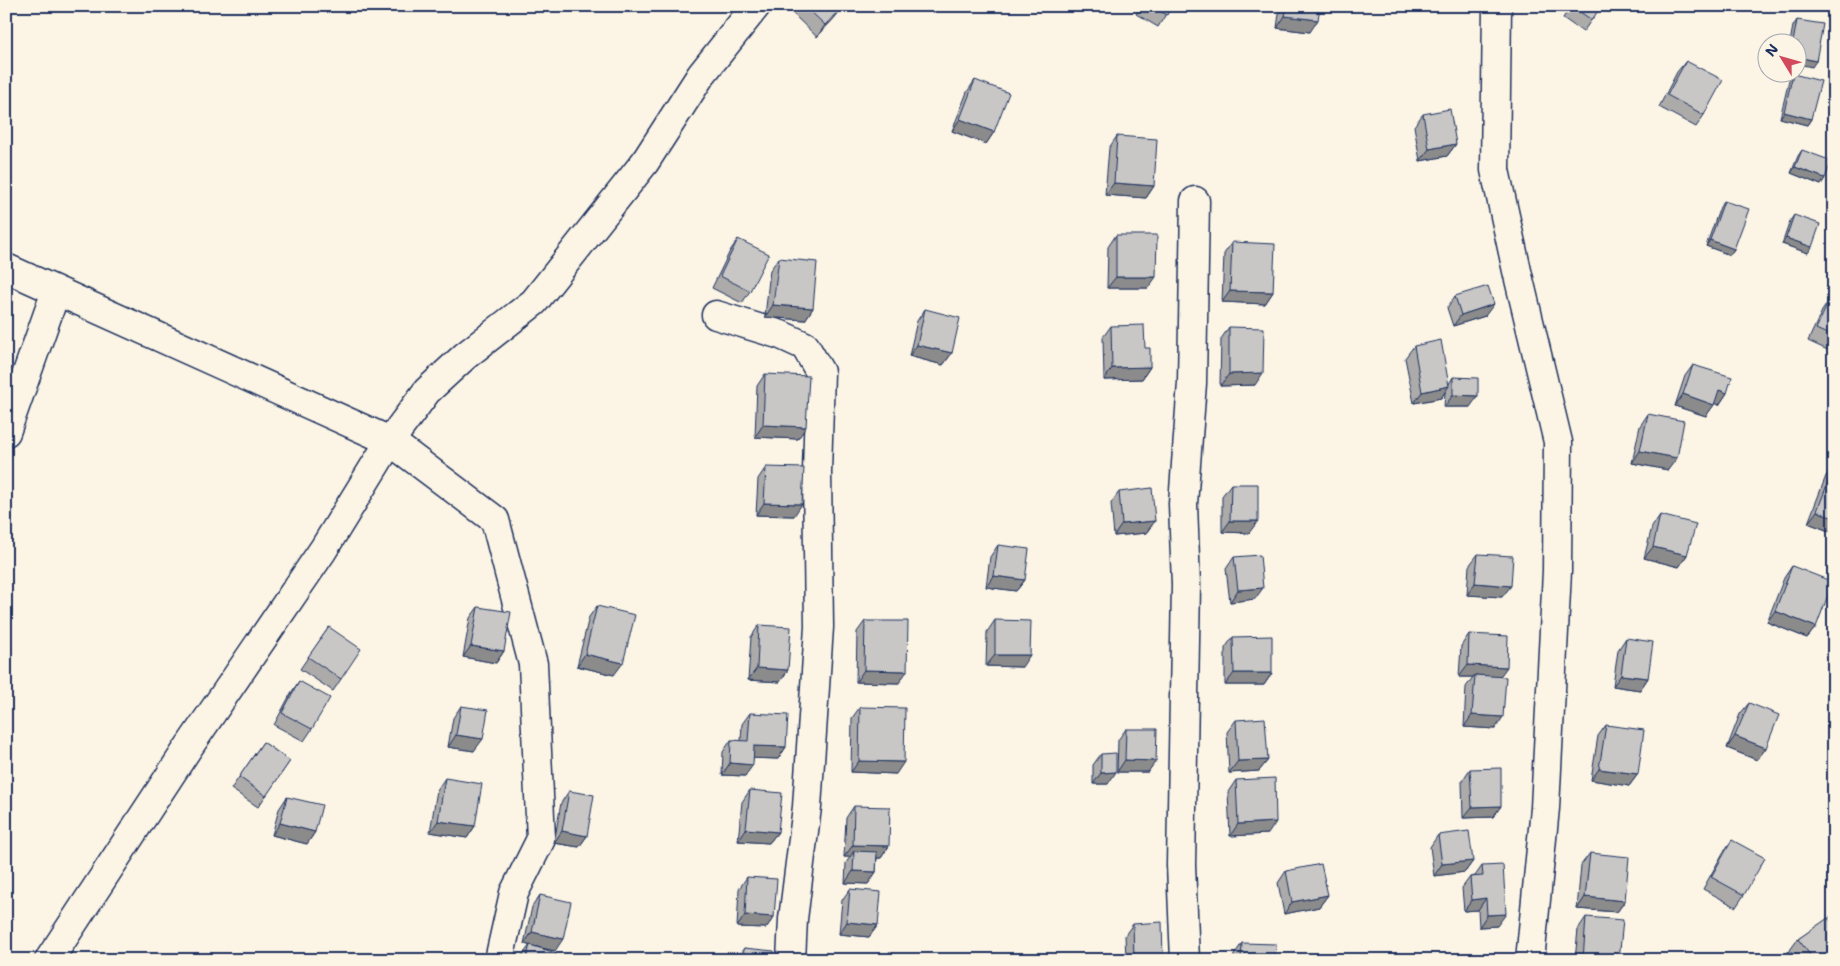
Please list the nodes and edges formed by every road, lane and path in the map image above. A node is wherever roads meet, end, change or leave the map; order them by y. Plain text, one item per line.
1 (756, 6) edge
2 (1497, 6) edge
3 (1195, 201) dead end
4 (6, 268) edge
5 (56, 291) junction
6 (716, 316) dead end
7 (6, 432) edge
8 (390, 441) junction
9 (49, 960) edge
10 (499, 960) edge
11 (791, 960) edge
12 (1186, 960) edge
13 (1530, 960) edge

1 - 8 street
2 - 13 street
3 - 12 street
4 - 5 street
5 - 7 street
5 - 8 street
6 - 11 street
8 - 9 street
8 - 10 street

